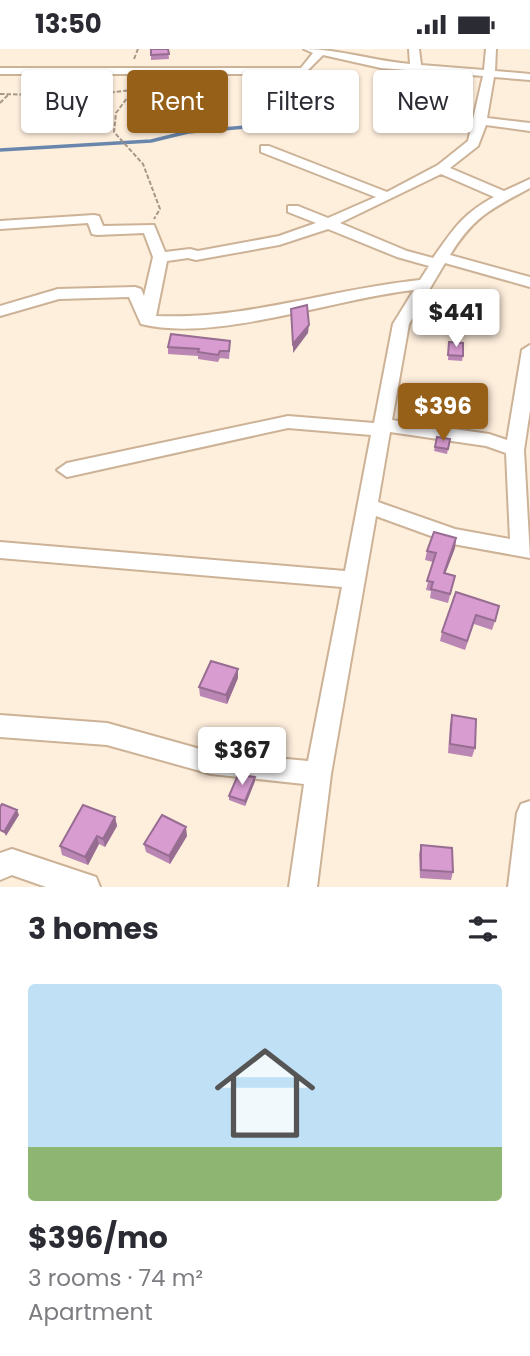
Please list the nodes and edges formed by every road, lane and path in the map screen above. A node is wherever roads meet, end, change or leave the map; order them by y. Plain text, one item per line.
1 (138, 49) edge
2 (414, 49) edge
3 (491, 49) edge
4 (314, 50) edge
5 (416, 68) junction
6 (129, 70) edge
7 (0, 71) edge
8 (127, 71) edge
9 (228, 71) edge
10 (489, 75) junction
11 (530, 77) edge
12 (127, 91) edge
13 (0, 94) edge
14 (9, 94) junction
15 (127, 98) edge
16 (0, 103) edge
17 (479, 121) junction
18 (530, 127) edge
19 (265, 149) dead end
20 (440, 169) junction
21 (530, 183) edge
22 (384, 196) junction
23 (504, 197) junction
24 (293, 209) dead end
25 (328, 223) junction
26 (0, 225) edge
27 (149, 228) junction
28 (160, 257) junction
29 (438, 260) junction
30 (530, 282) edge
31 (424, 284) junction
32 (0, 311) edge
33 (147, 321) junction
34 (530, 350) edge
35 (383, 427) junction
36 (515, 450) junction
37 (67, 470) dead end
38 (366, 505) junction
39 (526, 549) edge
40 (0, 550) edge
41 (354, 580) junction
42 (0, 726) edge
43 (318, 774) junction
44 (530, 813) edge
45 (0, 867) edge
46 (86, 887) edge
47 (303, 887) edge
48 (522, 887) edge

1 - 6 path
2 - 5 street
3 - 10 street
4 - 5 street
4 - 9 street
5 - 10 street
7 - 8 street
10 - 11 street
10 - 17 street
12 - 14 path
13 - 14 path
14 - 16 path
15 - 27 path
17 - 18 street
17 - 20 street
19 - 22 street
20 - 22 street
20 - 23 street
21 - 23 street
22 - 25 street
23 - 29 street
24 - 25 street
25 - 28 street
25 - 29 street
26 - 27 street
27 - 28 street
28 - 33 street
29 - 30 street
29 - 31 street
31 - 33 street
31 - 35 street
32 - 33 street
34 - 36 street
35 - 36 street
35 - 37 street
35 - 38 street
36 - 39 street
38 - 39 street
38 - 41 street
40 - 41 street
41 - 43 street
42 - 43 street
43 - 47 street
44 - 48 street
45 - 46 street

